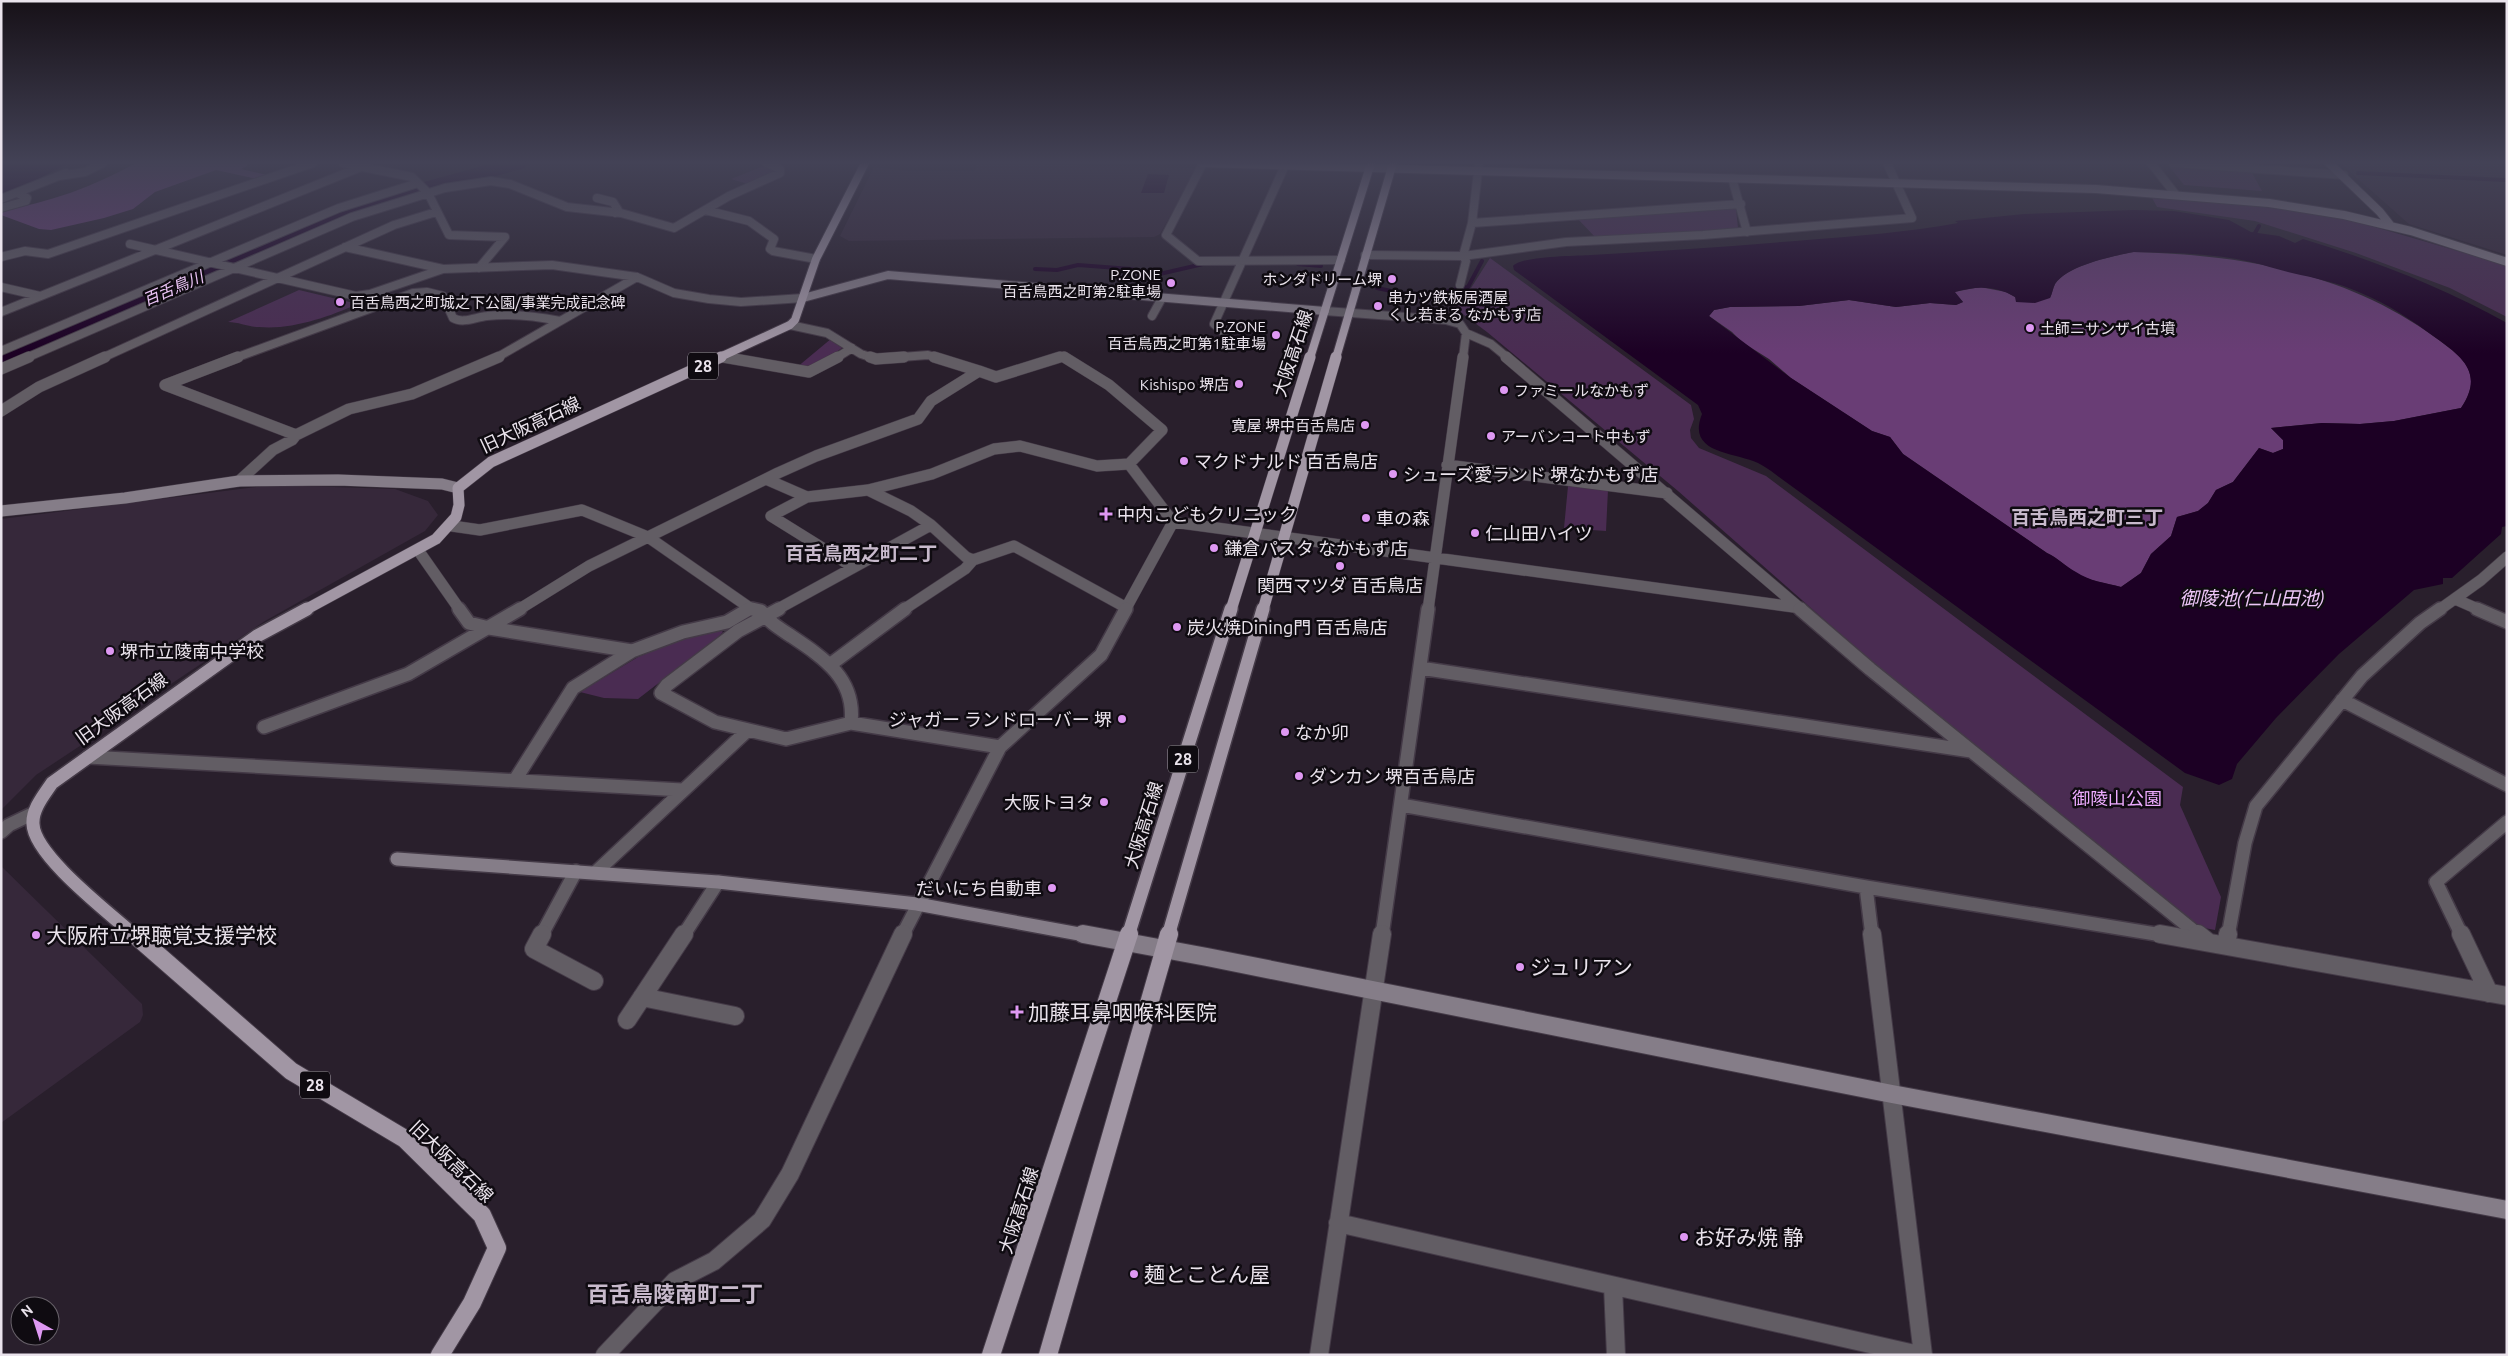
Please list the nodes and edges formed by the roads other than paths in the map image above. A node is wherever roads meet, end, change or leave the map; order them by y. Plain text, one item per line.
1 (129, 226) edge
2 (215, 226) edge
3 (296, 226) edge
4 (330, 226) edge
5 (391, 226) edge
6 (443, 226) edge
7 (756, 226) edge
8 (833, 226) edge
9 (1170, 226) edge
10 (1258, 226) edge
11 (1351, 226) edge
12 (1374, 226) edge
13 (1471, 226) edge
14 (1746, 226) edge
15 (1814, 226) edge
16 (2391, 226) edge
17 (1747, 232) junction
18 (130, 244) dead end
19 (345, 247) junction
20 (157, 250) junction
21 (1365, 255) junction
22 (1463, 256) junction
23 (1, 257) edge
24 (816, 259) junction
25 (1243, 260) junction
26 (1340, 260) junction
27 (2507, 262) edge
28 (210, 263) junction
29 (231, 268) junction
30 (479, 268) junction
31 (443, 269) junction
32 (637, 277) junction
33 (278, 278) junction
34 (1460, 285) dead end
35 (1, 287) edge
36 (40, 296) junction
37 (803, 298) junction
38 (1162, 298) junction
39 (1223, 302) junction
40 (1325, 311) junction
41 (1, 312) edge
42 (1350, 313) junction
43 (1152, 316) dead end
44 (560, 321) junction
45 (790, 325) junction
46 (1466, 333) junction
47 (1228, 336) dead end
48 (852, 348) junction
49 (1, 351) edge
50 (723, 357) junction
51 (1, 369) edge
52 (979, 371) junction
53 (1, 411) edge
54 (296, 435) junction
55 (1129, 464) junction
56 (1448, 465) junction
57 (768, 480) junction
58 (239, 481) junction
59 (458, 488) junction
60 (868, 490) junction
61 (1667, 492) junction
62 (806, 497) junction
63 (1, 511) edge
64 (1173, 522) junction
65 (931, 525) junction
66 (452, 526) junction
67 (1254, 533) junction
68 (648, 538) junction
69 (1284, 538) junction
70 (418, 550) junction
71 (2507, 557) edge
72 (1435, 559) junction
73 (973, 560) junction
74 (853, 567) junction
75 (2455, 599) junction
76 (750, 608) junction
77 (1125, 608) junction
78 (1800, 608) junction
79 (764, 616) junction
80 (727, 622) junction
81 (2507, 622) edge
82 (489, 628) junction
83 (738, 631) junction
84 (632, 651) junction
85 (831, 664) junction
86 (1420, 668) junction
87 (2342, 700) junction
88 (851, 724) junction
89 (264, 728) dead end
90 (748, 730) junction
91 (1000, 747) junction
92 (1971, 751) junction
93 (88, 757) junction
94 (515, 780) junction
95 (2507, 785) edge
96 (682, 790) junction
97 (1401, 805) junction
98 (32, 814) junction
99 (2507, 822) edge
100 (1, 832) edge
101 (397, 859) dead end
102 (576, 871) junction
103 (596, 872) junction
104 (718, 882) junction
105 (1866, 887) junction
106 (917, 904) junction
107 (1126, 942) junction
108 (2208, 942) junction
109 (2226, 945) junction
110 (1162, 950) junction
111 (594, 981) dead end
112 (1372, 989) junction
113 (2488, 993) junction
114 (2507, 996) edge
115 (642, 997) junction
116 (735, 1016) dead end
117 (627, 1020) dead end
118 (1892, 1094) junction
119 (2507, 1210) edge
120 (1338, 1224) junction
121 (1613, 1286) junction
122 (440, 1355) edge
123 (605, 1355) edge
124 (990, 1355) edge
125 (1048, 1355) edge
126 (1319, 1355) edge
127 (1616, 1355) edge
128 (1919, 1355) edge
129 (1923, 1355) edge

1 - 23 street
2 - 20 street
3 - 28 street
4 - 29 street
5 - 19 street
6 - 30 street
7 - 24 street
8 - 24 main road
9 - 25 street
10 - 25 street
11 - 26 main road, 大阪高石線 / 28
12 - 21 main road, 28
13 - 22 street
14 - 17 street
15 - 17 street
16 - 27 street
17 - 22 street
18 - 20 street
19 - 31 street
19 - 33 street
20 - 28 street
20 - 36 street
21 - 22 street
21 - 42 main road, 28
22 - 34 street
24 - 37 main road
25 - 26 street
25 - 39 street
26 - 40 main road, 大阪高石線 / 28
28 - 29 street
28 - 49 street
29 - 33 street
29 - 51 street
30 - 31 street
30 - 32 street
31 - 33 street
32 - 37 street
32 - 44 street
33 - 53 street
35 - 36 street
36 - 41 street
37 - 38 street
37 - 45 main road
38 - 39 street
38 - 43 street
39 - 40 street
39 - 47 street
40 - 42 street
40 - 67 main road, 大阪高石線 / 28
42 - 46 street
42 - 69 main road, 28
44 - 54 street
44 - 54 street
45 - 48 street
45 - 50 main road, 旧大阪高石線 / 28
46 - 56 street
46 - 61 street
48 - 50 street
48 - 52 street
50 - 59 main road, 旧大阪高石線 / 28
52 - 55 street
52 - 57 street
54 - 58 street
55 - 60 street
55 - 64 street
56 - 61 street
56 - 72 street
57 - 62 street
57 - 68 street
58 - 59 street
58 - 63 street
59 - 66 main road
60 - 62 street
60 - 65 street
61 - 78 street
62 - 74 street
64 - 67 street
64 - 77 street
65 - 73 street
65 - 74 street
66 - 68 street
66 - 70 main road, 旧大阪高石線
67 - 69 street
67 - 107 main road, 大阪高石線 / 28
68 - 76 street
68 - 82 street
69 - 72 street
69 - 110 main road, 28
70 - 82 street
70 - 93 main road, 旧大阪高石線
71 - 75 street
72 - 78 street
72 - 86 street
73 - 77 street
73 - 85 street
74 - 79 street
75 - 81 street
75 - 87 street
76 - 79 street
76 - 80 street
77 - 91 street
78 - 92 street
79 - 83 street
79 - 85 street
80 - 83 street
80 - 84 street
82 - 84 street
82 - 89 street
83 - 90 street
84 - 94 street
85 - 88 street
86 - 92 street
86 - 97 street
87 - 95 street
87 - 109 street
88 - 90 street
88 - 91 street
90 - 96 street
91 - 106 street
92 - 108 street
93 - 94 street
93 - 98 main road, 旧大阪高石線
94 - 96 street
96 - 103 street
97 - 105 street
97 - 112 street
98 - 100 street
98 - 122 main road, 旧大阪高石線 / 28
99 - 113 street
101 - 102 street
102 - 103 street
102 - 111 street
103 - 104 street
104 - 106 street
104 - 115 street
105 - 108 street
105 - 118 street
106 - 107 street
106 - 123 street
107 - 110 street
107 - 124 main road, 大阪高石線 / 28
108 - 109 street
109 - 113 street
110 - 112 street
110 - 125 main road, 28
112 - 118 street
112 - 120 street
113 - 114 street
115 - 116 street
115 - 117 street
118 - 119 street
118 - 129 street
120 - 121 street
120 - 126 street
121 - 127 street
121 - 128 street

